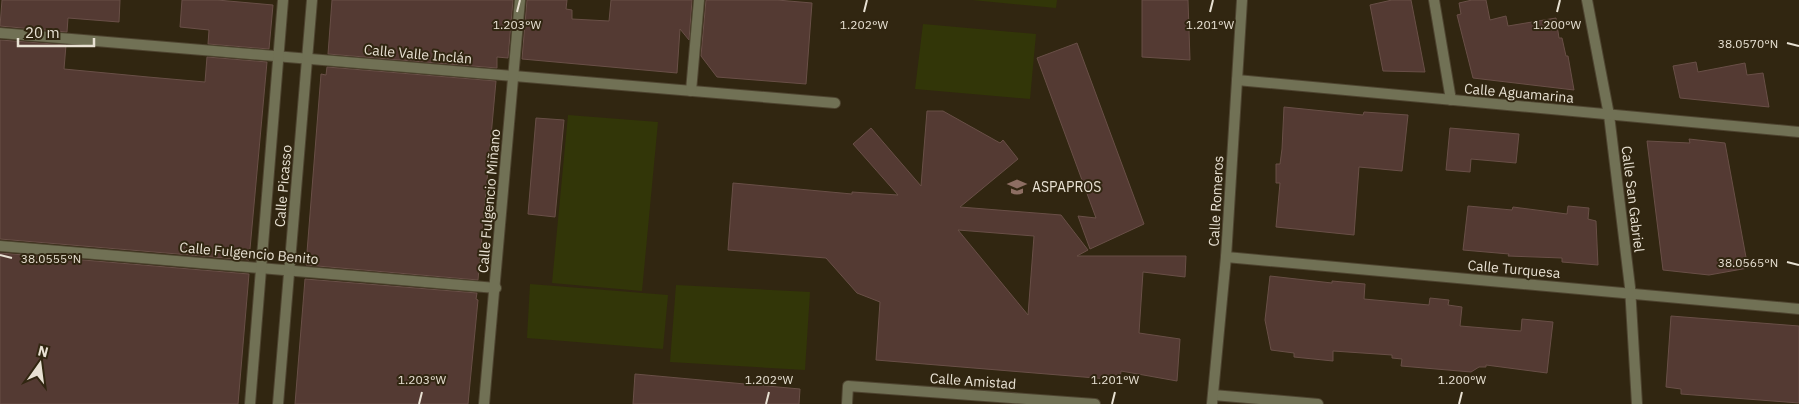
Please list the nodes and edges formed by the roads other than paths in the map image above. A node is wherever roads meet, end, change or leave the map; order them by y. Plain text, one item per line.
1 (283, 0) edge
2 (312, 0) edge
3 (520, 0) edge
4 (699, 0) edge
5 (1242, 0) edge
6 (1434, 0) edge
7 (1587, 0) edge
8 (0, 33) edge
9 (278, 56) junction
10 (307, 59) junction
11 (514, 76) junction
12 (1237, 80) junction
13 (691, 91) junction
14 (1451, 100) junction
15 (834, 103) dead end
16 (1609, 114) junction
17 (1799, 132) edge
18 (0, 246) edge
19 (1226, 257) junction
20 (261, 268) junction
21 (289, 270) junction
22 (496, 288) junction
23 (1631, 294) junction
24 (1799, 309) edge
25 (1213, 399) edge
26 (250, 404) edge
27 (278, 404) edge
28 (484, 404) edge
29 (847, 404) edge
30 (1095, 404) edge
31 (1318, 404) edge
32 (1637, 404) edge

1 - 9 street, Calle Picasso
2 - 10 street, Calle Picasso
3 - 11 street, Calle Fulgencio Miñano
4 - 13 street
5 - 12 street, Calle Romeros
6 - 14 street
7 - 16 street, Calle San Gabriel
8 - 9 street, Calle Valle Inclán
9 - 10 street, Calle Valle Inclán
9 - 20 street, Calle Picasso
10 - 11 street, Calle Valle Inclán
10 - 21 street, Calle Picasso
11 - 13 street, Calle Valle Inclán
11 - 22 street, Calle Fulgencio Miñano
12 - 14 street, Calle Aguamarina
12 - 19 street, Calle Romeros
13 - 15 street, Calle Valle Inclán
14 - 16 street, Calle Aguamarina
16 - 17 street, Calle Aguamarina
16 - 23 street, Calle San Gabriel
18 - 20 street, Calle Fulgencio Benito
19 - 23 street, Calle Turquesa
19 - 25 street, Calle Romeros
20 - 21 street, Calle Fulgencio Benito
20 - 26 street, Calle Picasso
21 - 22 street, Calle Fulgencio Benito
21 - 27 street, Calle Picasso
22 - 28 street, Calle Fulgencio Miñano
23 - 24 street, Calle Turquesa
23 - 32 street, Calle San Gabriel
25 - 31 street
29 - 30 street, Calle Amistad

